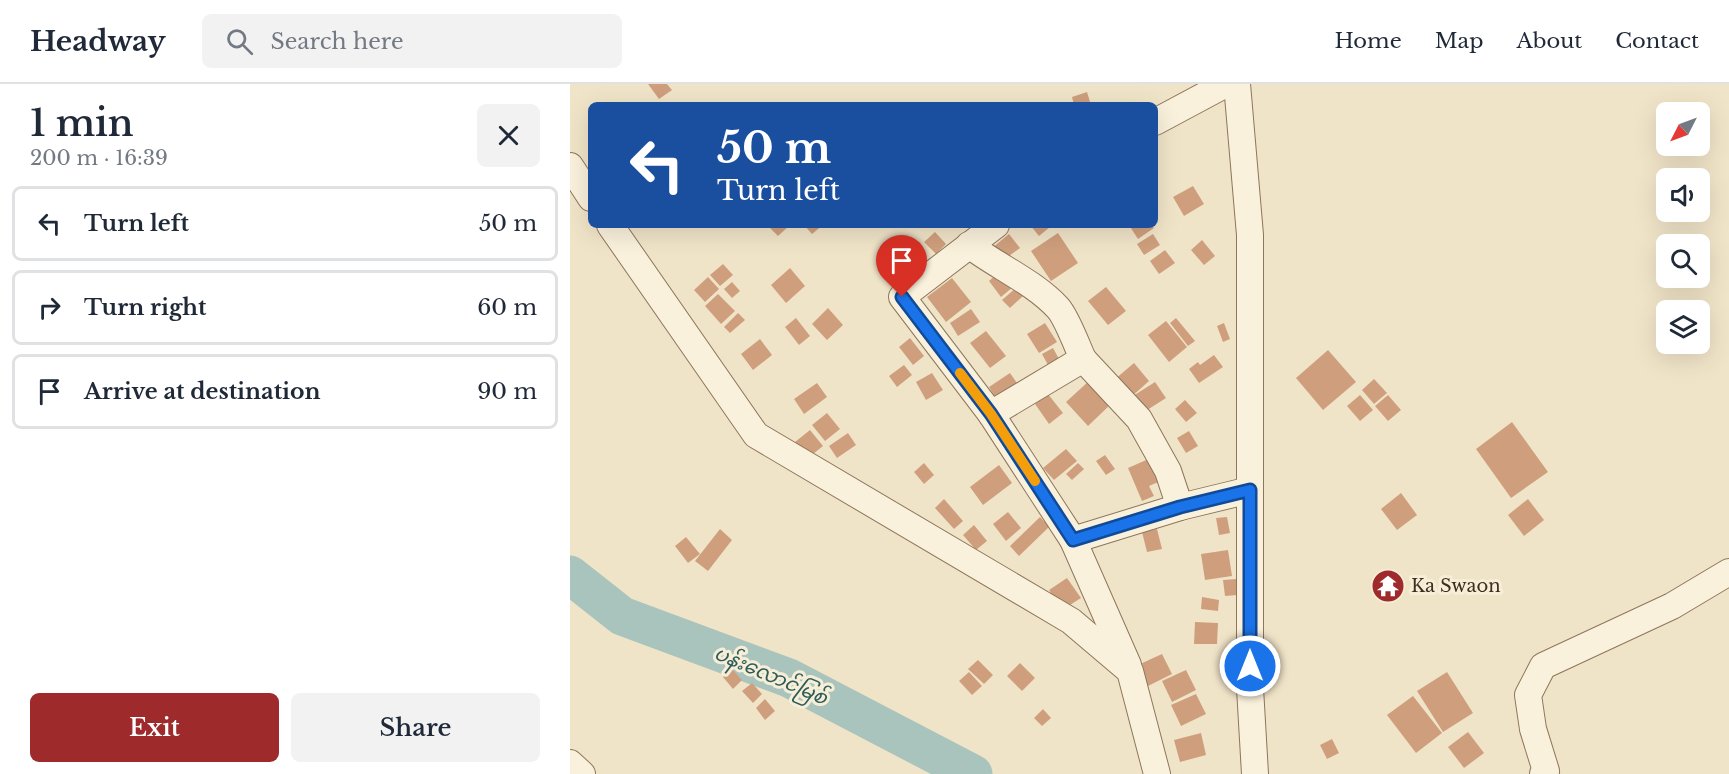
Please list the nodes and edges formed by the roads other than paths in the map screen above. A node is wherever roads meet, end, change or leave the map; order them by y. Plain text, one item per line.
1 (1226, 84) edge
2 (1237, 84) edge
3 (1158, 120) edge
4 (570, 166) edge
5 (588, 193) edge
6 (612, 228) edge
7 (992, 228) edge
8 (969, 245) junction
9 (1083, 359) junction
10 (991, 414) junction
11 (1250, 490) junction
12 (1180, 507) junction
13 (1073, 540) junction
14 (1729, 572) edge
15 (1130, 671) junction
16 (570, 763) edge
17 (582, 774) edge
18 (1158, 774) edge
19 (1255, 774) edge
20 (1543, 774) edge

1 - 3 street
2 - 11 street
4 - 5 street
6 - 15 street
7 - 8 street
8 - 9 street
8 - 10 street
9 - 10 street
9 - 12 street
10 - 13 street
11 - 12 street
11 - 19 street
12 - 13 street
13 - 15 street
14 - 20 street
15 - 18 street
16 - 17 street

